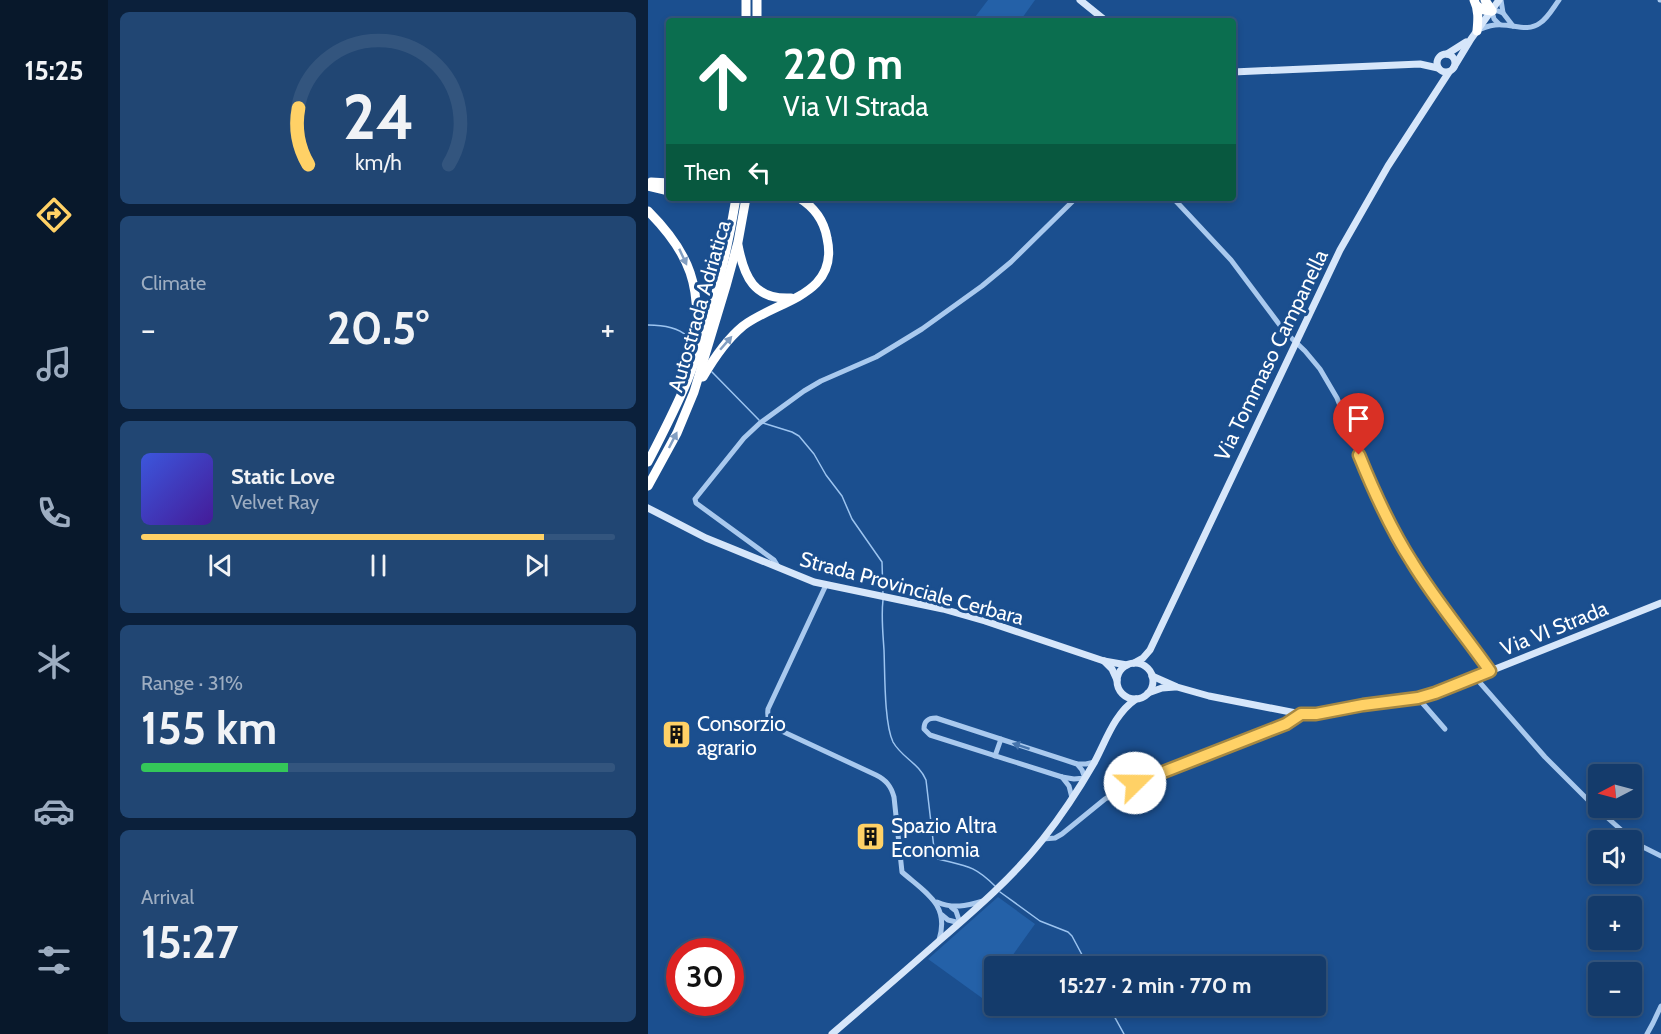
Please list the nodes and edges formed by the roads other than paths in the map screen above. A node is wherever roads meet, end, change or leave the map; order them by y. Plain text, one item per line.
1 (757, 0) edge
2 (1080, 0) edge
3 (1500, 0) edge
4 (1559, 0) edge
5 (1479, 2) edge
6 (746, 3) edge
7 (1491, 11) junction
8 (1503, 13) junction
9 (745, 18) edge
10 (757, 18) edge
11 (1102, 18) edge
12 (1500, 24) junction
13 (1513, 26) junction
14 (1474, 35) junction
15 (1447, 54) junction
16 (1439, 57) junction
17 (1420, 64) junction
18 (1446, 69) junction
19 (1236, 72) edge
20 (648, 181) edge
21 (666, 183) edge
22 (648, 186) edge
23 (666, 190) edge
24 (735, 201) edge
25 (745, 201) edge
26 (803, 201) edge
27 (1073, 201) edge
28 (1176, 201) edge
29 (648, 211) edge
30 (738, 242) junction
31 (794, 298) junction
32 (1295, 342) junction
33 (690, 373) junction
34 (694, 392) junction
35 (648, 462) edge
36 (648, 486) edge
37 (648, 508) edge
38 (780, 570) junction
39 (826, 585) junction
40 (1661, 603) edge
41 (1150, 650) junction
42 (1104, 661) junction
43 (1131, 664) junction
44 (1490, 671) junction
45 (1150, 673) junction
46 (1475, 677) junction
47 (1117, 680) junction
48 (1177, 687) junction
49 (1120, 691) junction
50 (1148, 693) junction
51 (1418, 698) junction
52 (1136, 699) junction
53 (1301, 714) junction
54 (1119, 715) junction
55 (1445, 729) dead end
56 (1001, 740) junction
57 (995, 756) junction
58 (1095, 762) junction
59 (1077, 764) junction
60 (1062, 777) junction
61 (1085, 778) junction
62 (1072, 798) junction
63 (1042, 839) junction
64 (1661, 856) edge
65 (985, 900) junction
66 (935, 901) junction
67 (951, 907) junction
68 (942, 915) junction
69 (960, 923) junction
70 (938, 942) junction
71 (1661, 1006) edge
72 (832, 1034) edge
73 (1647, 1034) edge

1 - 10 highway
2 - 11 main road
3 - 7 main road
3 - 8 street
4 - 13 street
5 - 7 highway
5 - 14 highway
6 - 9 highway
7 - 8 street
7 - 12 street
7 - 14 main road
8 - 13 street
12 - 13 street
12 - 14 street
14 - 15 main road
14 - 18 main road
15 - 16 main road
15 - 18 main road
16 - 17 main road
16 - 18 main road, Via Tommaso Campanella
17 - 18 main road
17 - 19 main road
18 - 32 main road, Via Tommaso Campanella
20 - 21 highway
22 - 23 highway
24 - 33 highway, Autostrada Adriatica
25 - 30 highway, Autostrada Adriatica
26 - 31 highway
27 - 38 street
28 - 32 street
29 -> 33 highway
30 - 31 highway
30 - 34 highway, Autostrada Adriatica
34 -> 31 highway
32 - 41 main road, Via Tommaso Campanella
32 - 44 street
33 - 35 highway, Autostrada Adriatica
36 -> 34 highway, Autostrada Adriatica
37 - 38 main road, Strada Provinciale Cerbara
38 - 39 main road, Strada Provinciale Cerbara
39 - 42 main road, Strada Provinciale Cerbara
39 - 66 street
40 - 44 main road, Via VI Strada
41 - 43 main road, Via Tommaso Campanella
41 - 45 main road, Via Tommaso Campanella
42 - 43 main road, Strada Provinciale Cerbara
42 - 47 main road
43 - 45 main road, Strada Provinciale Cerbara
43 - 47 main road
44 - 46 main road, Via VI Strada
45 - 48 main road, Via VI Strada
45 - 50 main road
46 - 51 main road, Via VI Strada
46 - 64 street
47 - 49 main road
48 - 50 main road, Via VI Strada
48 - 53 main road, Via VI Strada
49 - 52 main road
49 - 54 main road
50 - 52 main road
51 - 53 main road, Via VI Strada
51 - 55 street
52 - 54 main road
53 - 63 street
54 - 58 main road
56 - 57 street
56 - 57 street
59 -> 56 street
57 - 60 street
58 - 59 street
58 - 61 main road
59 - 61 street
60 - 61 street
60 - 62 street
61 - 62 main road
62 - 63 main road
63 - 65 main road
65 - 67 street
65 - 69 main road
66 - 67 street
66 - 68 street
67 - 69 street
68 - 69 street
68 - 70 street
69 - 70 main road
70 - 72 main road
71 - 73 street

